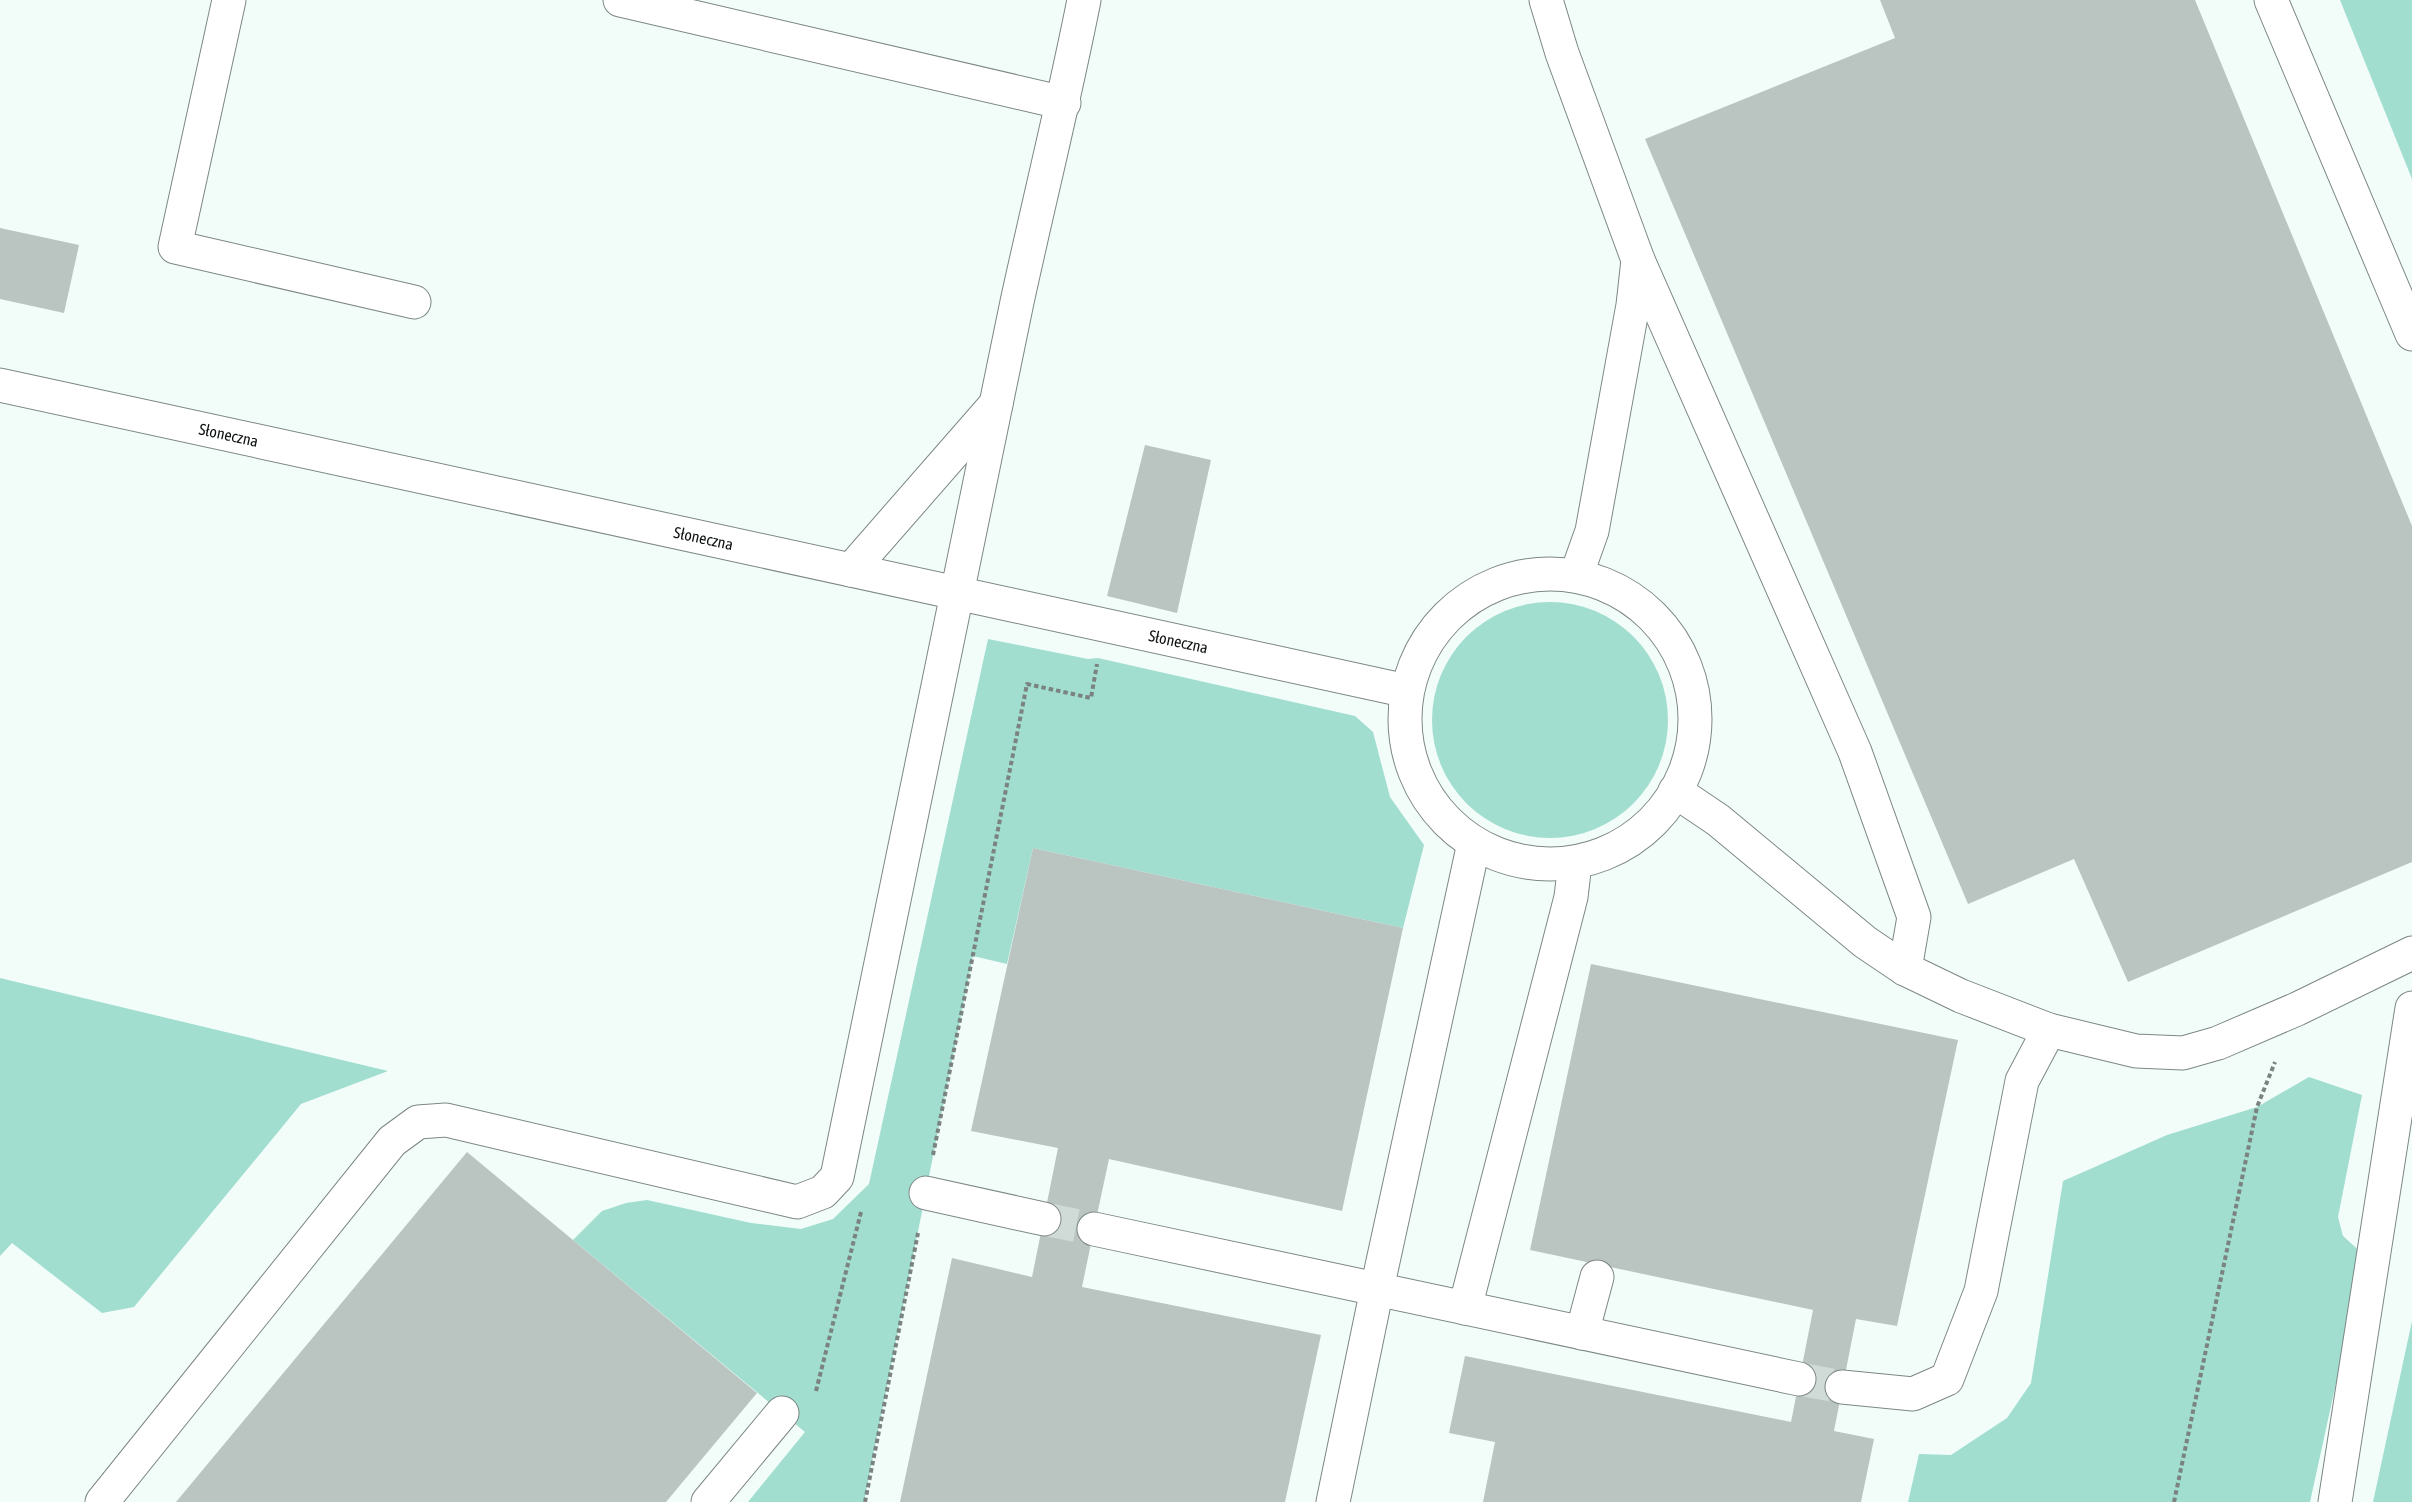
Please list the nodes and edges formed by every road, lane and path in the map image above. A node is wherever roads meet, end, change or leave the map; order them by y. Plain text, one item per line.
1 (229, 0) edge
2 (620, 0) edge
3 (1084, 0) edge
4 (1546, 0) edge
5 (2271, 0) edge
6 (1064, 103) junction
7 (1638, 260) junction
8 (414, 302) dead end
9 (2412, 334) edge
10 (0, 385) edge
11 (997, 402) junction
12 (851, 570) junction
13 (1576, 576) junction
14 (958, 593) junction
15 (1098, 658) dead end
16 (1407, 691) junction
17 (1675, 791) junction
18 (1474, 843) junction
19 (1575, 863) junction
20 (2412, 953) edge
21 (1905, 969) junction
22 (2412, 1008) edge
23 (2297, 1009) junction
24 (2049, 1030) junction
25 (926, 1193) junction
26 (862, 1208) dead end
27 (1044, 1218) tunnel mouth
28 (1094, 1229) tunnel mouth
29 (1597, 1277) dead end
30 (1377, 1289) junction
31 (1465, 1308) junction
32 (1582, 1333) junction
33 (1799, 1378) tunnel mouth
34 (1842, 1387) tunnel mouth
35 (814, 1399) dead end
36 (782, 1413) dead end
37 (102, 1502) edge
38 (708, 1502) edge
39 (865, 1502) edge
40 (1333, 1502) edge
41 (2174, 1502) edge
42 (2335, 1502) edge

1 - 8 lane
2 - 6 lane
3 - 6 lane
4 - 7 lane
5 - 9 lane
6 - 11 lane
7 - 13 lane
7 - 21 lane
10 - 12 lane, Słoneczna
11 - 12 lane
11 - 14 lane
12 - 14 lane, Słoneczna
13 - 16 lane
13 - 17 lane
14 - 16 lane, Słoneczna
14 - 37 lane
15 - 25 path
16 - 18 lane
17 - 19 lane
17 - 21 lane
18 - 19 lane
18 - 30 lane
19 - 31 lane
20 - 23 lane
21 - 24 lane
22 - 42 lane
23 - 24 lane
23 - 41 path
24 - 34 lane
25 - 27 lane
25 - 39 path
26 - 35 path
28 - 30 lane
29 - 32 lane
30 - 31 lane
30 - 40 lane
31 - 32 lane
32 - 33 lane
36 - 38 lane

